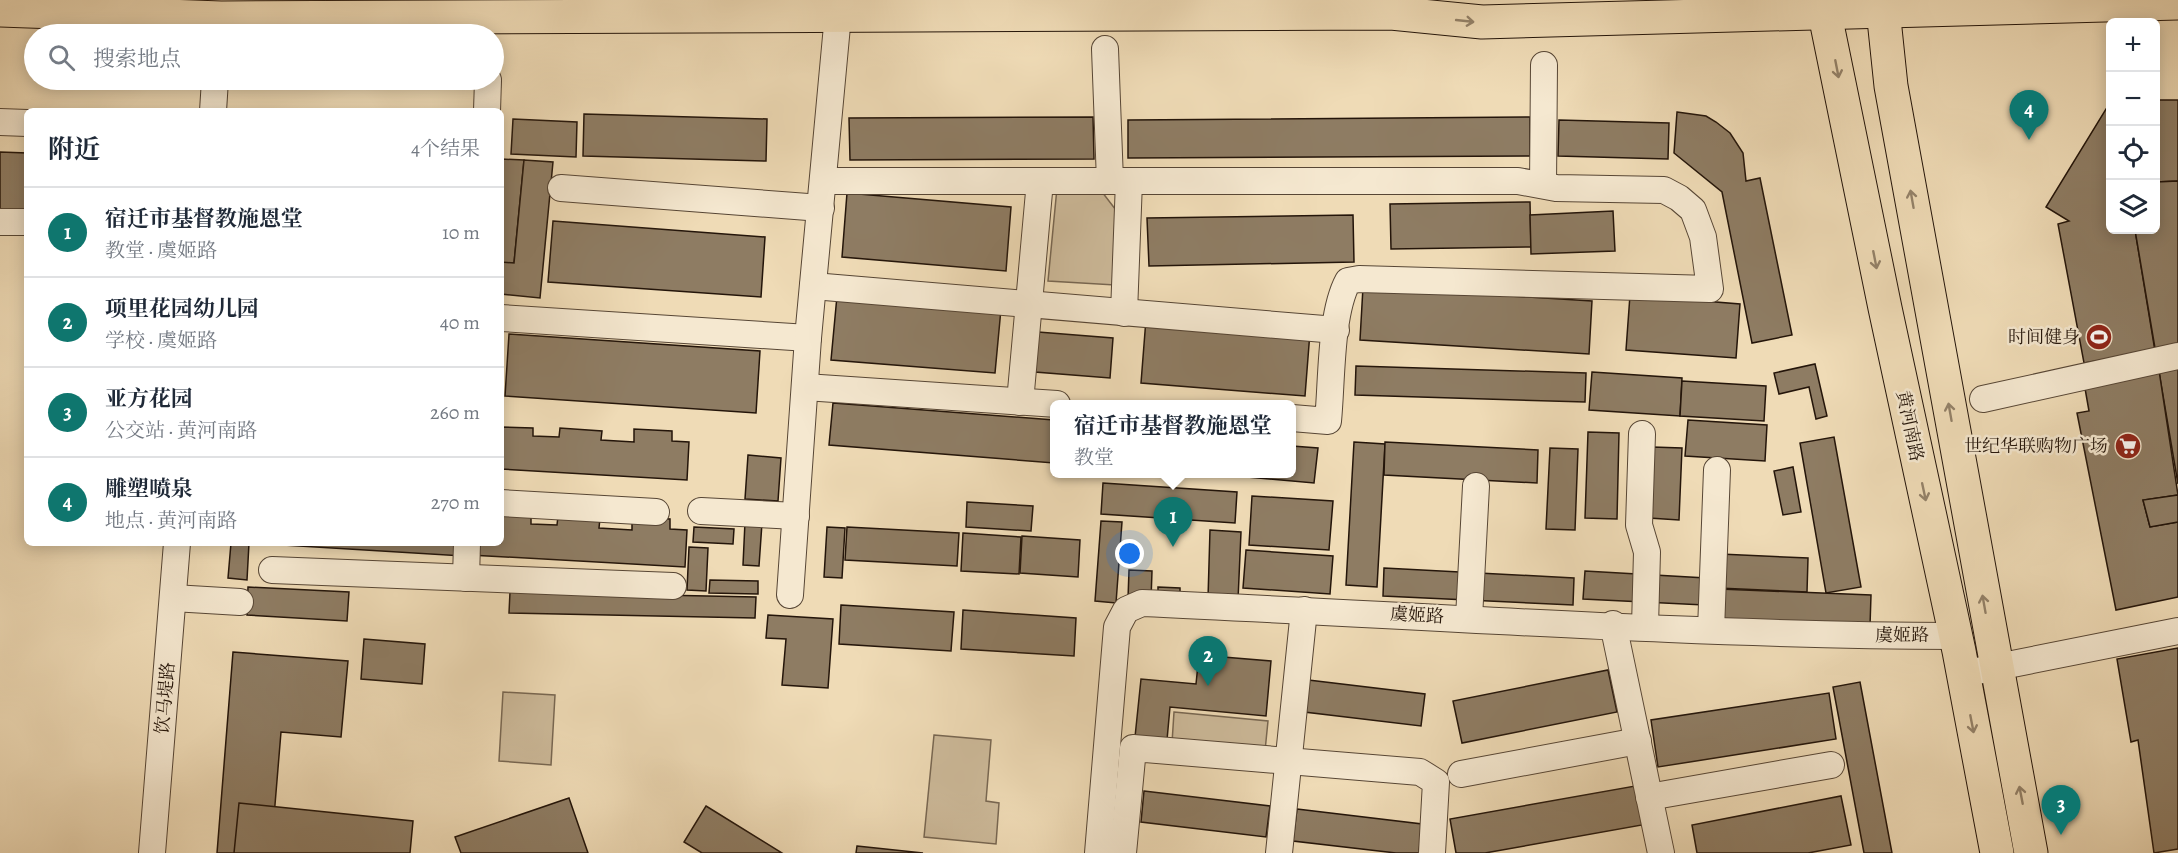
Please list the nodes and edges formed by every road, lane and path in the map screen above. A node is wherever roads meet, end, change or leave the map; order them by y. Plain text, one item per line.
1 (2178, 3) edge
2 (1823, 6) edge
3 (1882, 6) edge
4 (797, 8) edge
5 (1679, 8) edge
6 (0, 9) edge
7 (847, 10) edge
8 (221, 17) edge
9 (1105, 49) dead end
10 (1544, 65) dead end
11 (214, 90) edge
12 (488, 90) edge
13 (213, 108) edge
14 (487, 108) edge
15 (0, 122) edge
16 (24, 123) edge
17 (823, 181) junction
18 (1040, 181) junction
19 (1119, 181) junction
20 (1543, 185) junction
21 (561, 188) dead end
22 (820, 208) junction
23 (0, 222) edge
24 (24, 222) edge
25 (813, 286) junction
26 (1029, 305) junction
27 (1124, 313) junction
28 (504, 318) edge
29 (1336, 330) junction
30 (808, 338) junction
31 (2178, 356) edge
32 (805, 387) junction
33 (1983, 399) dead end
34 (1020, 402) junction
35 (1050, 404) edge
36 (1296, 418) edge
37 (1642, 434) dead end
38 (1717, 470) dead end
39 (1476, 486) dead end
40 (504, 503) edge
41 (701, 511) dead end
42 (656, 512) dead end
43 (796, 516) junction
44 (177, 546) edge
45 (467, 546) edge
46 (272, 570) dead end
47 (466, 578) junction
48 (673, 586) dead end
49 (790, 595) dead end
50 (173, 598) junction
51 (240, 602) dead end
52 (1304, 610) junction
53 (1469, 618) junction
54 (1613, 624) junction
55 (1645, 626) junction
56 (1711, 630) junction
57 (2178, 630) edge
58 (1955, 636) junction
59 (1997, 666) junction
60 (1962, 674) junction
61 (1638, 741) junction
62 (1289, 760) junction
63 (1832, 765) dead end
64 (1461, 774) dead end
65 (1649, 797) junction
66 (152, 853) edge
67 (1098, 853) edge
68 (1123, 853) edge
69 (1280, 853) edge
70 (1432, 853) edge
71 (1661, 853) edge
72 (1997, 853) edge
73 (2031, 853) edge

1 - 3 main road
2 - 3 main road
2 - 5 main road
2 -> 58 main road, 黄河南路
59 -> 3 main road
4 - 7 main road
4 - 8 main road
7 -> 5 main road
6 - 8 main road
7 - 17 street
9 - 19 street
10 - 20 street
11 - 13 street
12 - 14 street
15 - 16 street
17 - 18 street
17 - 22 street
18 - 19 street
18 - 26 street
19 - 20 street
19 - 27 street
20 - 29 street
21 - 22 street
22 - 25 street
23 - 24 street
25 - 26 street
25 - 30 street
26 - 27 street
26 - 34 street
27 - 29 street
28 - 30 street
29 - 36 street
30 - 32 street
31 - 33 street
32 - 34 street
32 - 43 street
34 - 35 street
37 - 55 street
38 - 56 street
39 - 53 street
40 - 42 street
41 - 43 street
43 - 49 street
44 - 50 street, 饮马堤路
45 - 47 street
46 - 47 street
47 - 48 street
50 - 51 street
50 - 66 street, 饮马堤路
52 - 53 street, 虞姬路
52 - 62 street
52 - 67 street, 虞姬路
53 - 54 street, 虞姬路
54 - 55 street, 虞姬路
54 - 61 street
55 - 56 street, 虞姬路
56 - 58 street, 虞姬路
57 - 59 street
58 - 60 main road, 黄河南路
59 - 60 street
73 -> 59 main road
60 -> 72 main road, 黄河南路
61 - 64 street
61 - 65 street
62 - 68 street
62 - 69 street
62 - 70 street
63 - 65 street
65 - 71 street

